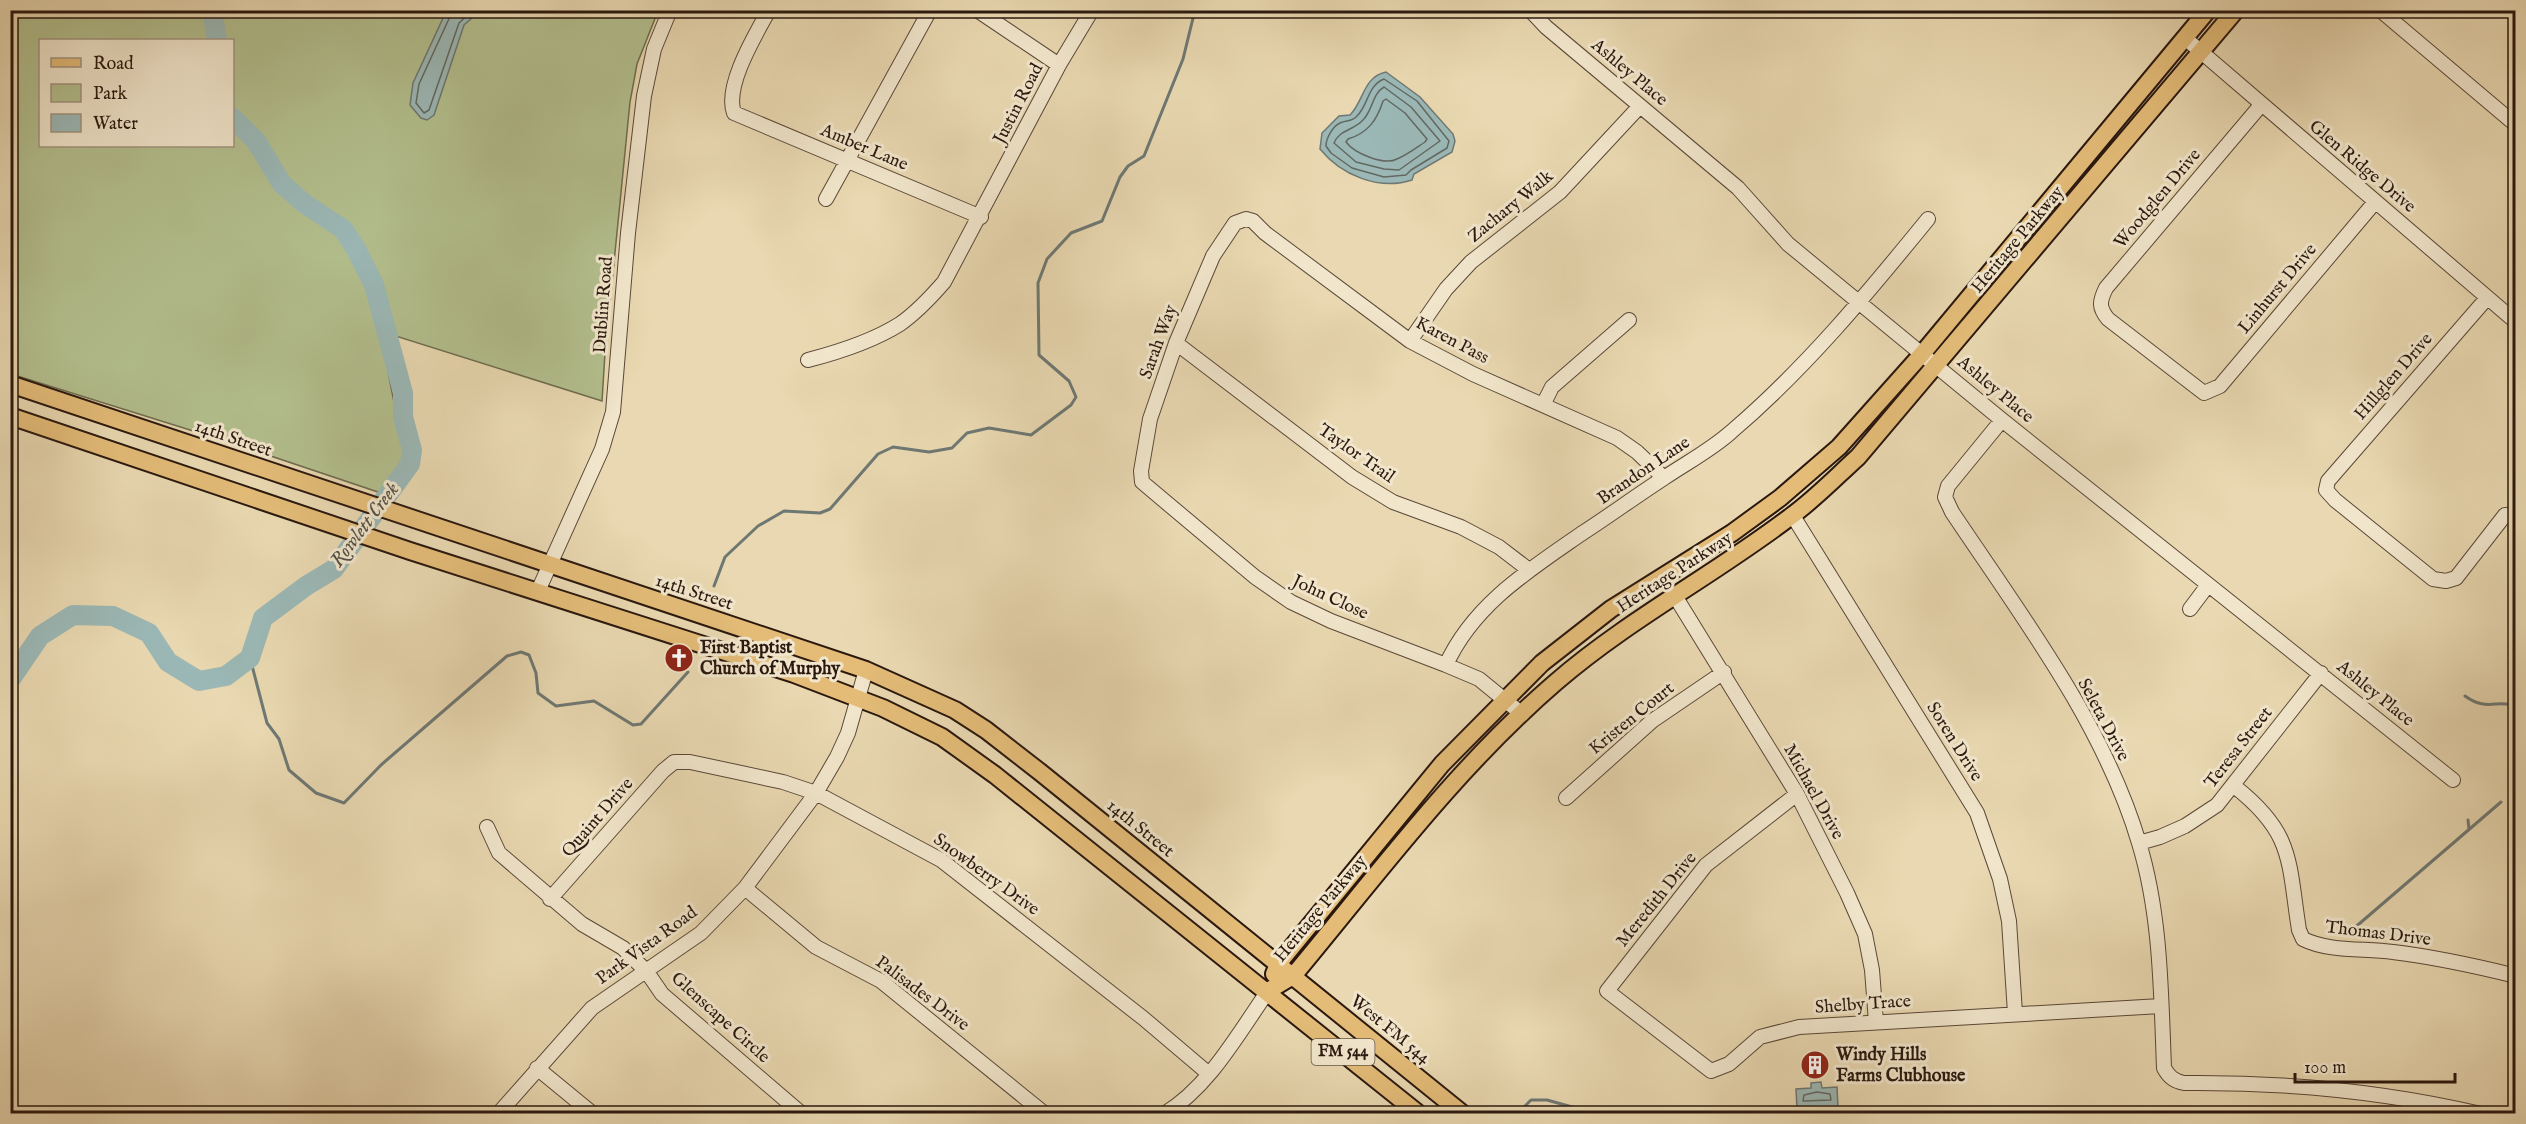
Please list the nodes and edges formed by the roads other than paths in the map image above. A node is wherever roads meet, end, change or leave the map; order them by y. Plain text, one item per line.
1 (670, 10) edge
2 (769, 10) edge
3 (930, 10) edge
4 (977, 10) edge
5 (1092, 10) edge
6 (1530, 10) edge
7 (2208, 10) edge
8 (2236, 10) edge
9 (2380, 10) edge
10 (2185, 38) junction
11 (2201, 53) junction
12 (1059, 65) junction
13 (2261, 105) junction
14 (1640, 106) junction
15 (2516, 125) edge
16 (848, 160) junction
17 (826, 199) dead end
18 (2375, 202) junction
19 (981, 217) junction
20 (1928, 219) dead end
21 (1235, 223) joint
22 (2487, 298) junction
23 (1860, 302) junction
24 (1629, 320) dead end
25 (2516, 322) edge
26 (1410, 341) junction
27 (1176, 343) junction
28 (1922, 354) junction
29 (808, 360) dead end
30 (1937, 365) junction
31 (10, 384) edge
32 (2204, 393) joint
33 (1543, 405) junction
34 (10, 416) edge
35 (2002, 420) junction
36 (1664, 478) junction
37 (1142, 482) joint
38 (1792, 516) junction
39 (2516, 516) edge
40 (550, 565) junction
41 (1529, 570) junction
42 (2208, 585) junction
43 (538, 591) junction
44 (1675, 596) junction
45 (2190, 609) dead end
46 (1446, 664) junction
47 (866, 670) junction
48 (1724, 672) junction
49 (2321, 673) junction
50 (1505, 698) junction
51 (858, 699) junction
52 (1522, 714) junction
53 (674, 762) joint
54 (2453, 780) dead end
55 (2234, 786) junction
56 (816, 794) junction
57 (1797, 794) junction
58 (1414, 797) junction
59 (1566, 798) dead end
60 (1429, 809) junction
61 (487, 827) dead end
62 (2139, 843) junction
63 (745, 888) junction
64 (550, 899) junction
65 (1278, 964) junction
66 (2514, 971) edge
67 (647, 972) junction
68 (1293, 976) junction
69 (1607, 991) joint
70 (1268, 992) junction
71 (2161, 1006) junction
72 (2015, 1013) junction
73 (1876, 1022) junction
74 (537, 1068) junction
75 (1209, 1074) junction
76 (498, 1113) edge
77 (593, 1113) edge
78 (802, 1113) edge
79 (1045, 1113) edge
80 (1164, 1113) edge
81 (1419, 1113) edge
82 (1463, 1113) edge
83 (2481, 1113) edge

1 - 40 street, Dublin Road
2 - 16 street, Amber Lane
3 - 16 street
4 - 12 street
5 - 12 street, Justin Road
6 - 14 street, Ashley Place
7 - 10 main road, Heritage Parkway
8 - 11 main road, Heritage Parkway
9 - 15 street
10 - 11 street, Glen Ridge Drive
10 - 28 main road, Heritage Parkway
11 - 13 street, Glen Ridge Drive
11 - 30 main road, Heritage Parkway
12 - 19 street, Justin Road
13 - 18 street, Glen Ridge Drive
13 - 32 street, Woodglen Drive
14 - 23 street, Ashley Place
14 - 26 street, Zachary Walk
16 - 17 street
16 - 19 street, Amber Lane
18 - 22 street, Glen Ridge Drive
18 - 32 street, Linhurst Drive
19 - 29 street, Justin Road
20 - 23 street, Brandon Lane
21 - 26 street, Karen Pass
21 - 27 street, Sarah Way
22 - 25 street, Glen Ridge Drive
22 - 39 street, Hillglen Drive
23 - 28 street, Ashley Place
23 - 36 street, Brandon Lane
24 - 33 street
26 - 33 street, Karen Pass
27 - 37 street, Sarah Way
27 - 41 street, Taylor Trail
28 - 30 street, Ashley Place
28 - 50 main road, Heritage Parkway
30 - 35 street, Ashley Place
30 - 38 main road, Heritage Parkway
31 - 40 main road, 14th Street
33 - 36 street, Karen Pass
34 - 43 main road
35 - 42 street, Ashley Place
35 - 62 street, Seleta Drive
36 - 41 street, Brandon Lane
37 - 46 street, John Close
38 - 44 main road, Heritage Parkway
38 - 72 street, Soren Drive
40 - 43 street, Dublin Road
40 - 47 main road, 14th Street
41 - 46 street, Brandon Lane
42 - 45 street
42 - 49 street, Ashley Place
43 - 51 main road
44 - 48 street, Michael Drive
44 - 52 main road, Heritage Parkway
46 - 50 street, John Close
47 - 51 street, Park Vista Road
47 - 65 main road, 14th Street
48 - 57 street, Michael Drive
48 - 59 street, Kristen Court
49 - 54 street, Ashley Place
49 - 55 street, Teresa Street
50 - 52 street, John Close
50 - 58 main road, Heritage Parkway
51 - 56 street, Park Vista Road
51 - 70 main road
52 - 60 main road, Heritage Parkway
53 - 56 street, Snowberry Drive
53 - 64 street, Quaint Drive
55 - 62 street, Teresa Street
55 - 66 street, Thomas Drive
56 - 63 street, Park Vista Road
56 - 75 street, Snowberry Drive
57 - 69 street, Meredith Drive
57 - 73 street, Michael Drive
58 - 60 main road
58 - 65 main road, Heritage Parkway
60 - 68 main road, Heritage Parkway
61 - 64 street, Glenscape Circle
62 - 71 street, Seleta Drive
63 - 67 street, Park Vista Road
63 - 79 street, Palisades Drive
64 - 67 street, Glenscape Circle
65 - 68 main road, 14th Street
65 - 70 main road, Heritage Parkway
67 - 74 street, Park Vista Road
67 - 78 street, Glenscape Circle
68 - 70 main road, Heritage Parkway
68 - 82 main road, West FM 544 / FM 544
69 - 73 street, Shelby Trace
70 - 75 street
70 - 81 main road, FM 544
71 - 72 street, Shelby Trace
71 - 83 street, Seleta Drive
72 - 73 street, Shelby Trace
74 - 76 street, Park Vista Road
74 - 77 street
75 - 80 street

